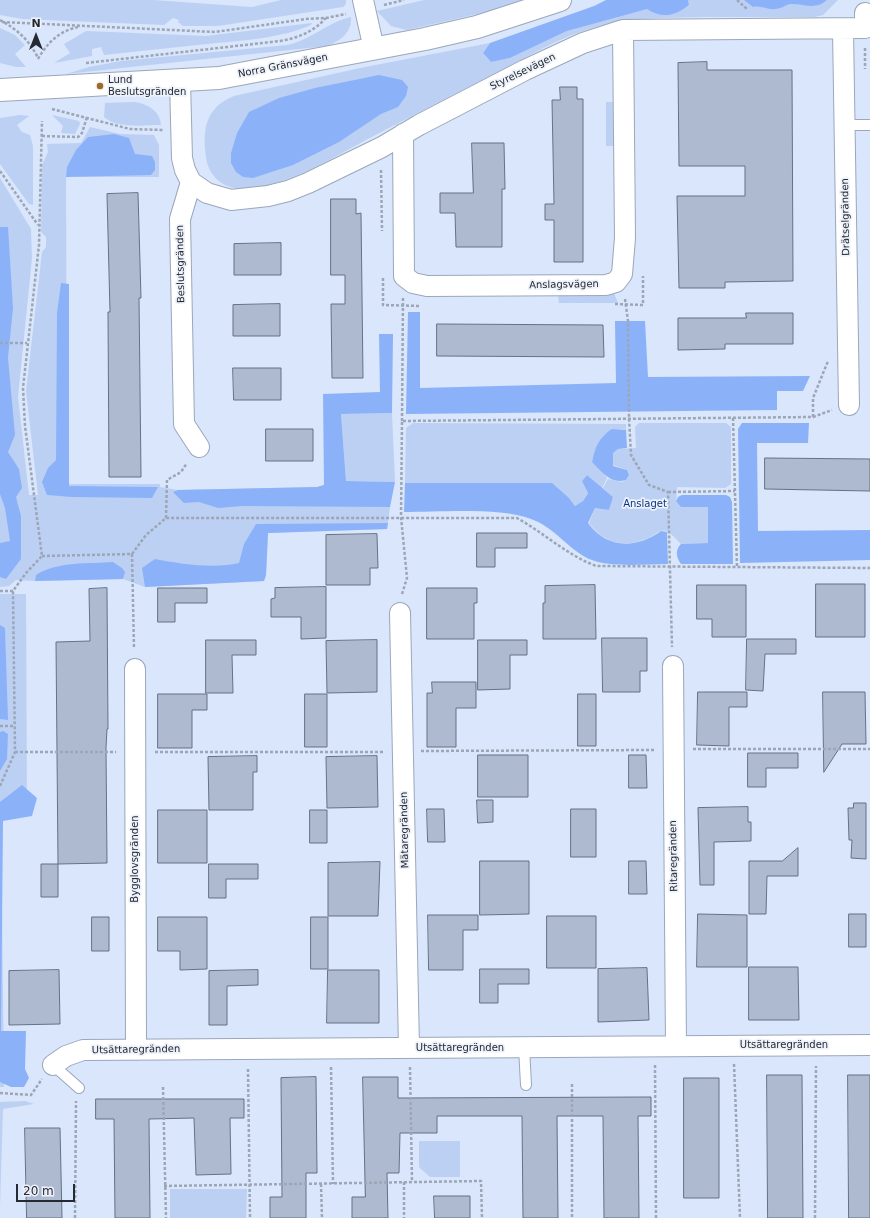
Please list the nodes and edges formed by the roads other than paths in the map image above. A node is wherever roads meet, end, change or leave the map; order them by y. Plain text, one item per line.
1 (560, 0) edge
2 (356, 6) edge
3 (865, 13) dead end
4 (843, 28) junction
5 (624, 30) junction
6 (374, 49) junction
7 (180, 81) junction
8 (0, 90) edge
9 (845, 125) junction
10 (870, 125) edge
11 (404, 134) junction
12 (191, 182) junction
13 (849, 404) road end
14 (199, 447) road end
15 (400, 613) road end
16 (673, 666) road end
17 (135, 669) road end
18 (870, 1045) edge
19 (676, 1046) junction
20 (524, 1047) junction
21 (409, 1048) junction
22 (136, 1050) junction
23 (53, 1065) joint
24 (526, 1085) dead end
25 (76, 1086) road end

1 - 6 street, Norra Gränsvägen
2 - 6 street
3 - 4 street, Styrelsevägen
4 - 5 street, Styrelsevägen
4 - 9 street, Drätselgränden
5 - 11 street, Styrelsevägen
5 - 11 street, Anslagsvägen
6 - 7 street, Norra Gränsvägen
7 - 8 street, Norra Gränsvägen
7 - 12 street
9 - 10 lane
9 - 13 street, Drätselgränden
11 - 12 street, Styrelsevägen
12 - 14 street, Beslutsgränden
15 - 21 street, Mätaregränden
16 - 19 street, Ritaregränden
17 - 22 street, Bygglovsgränden
18 - 19 street, Utsättaregränden
19 - 20 street, Utsättaregränden
20 - 21 street, Utsättaregränden
20 - 24 lane
21 - 22 street, Utsättaregränden
22 - 23 street, Utsättaregränden
23 - 25 lane

